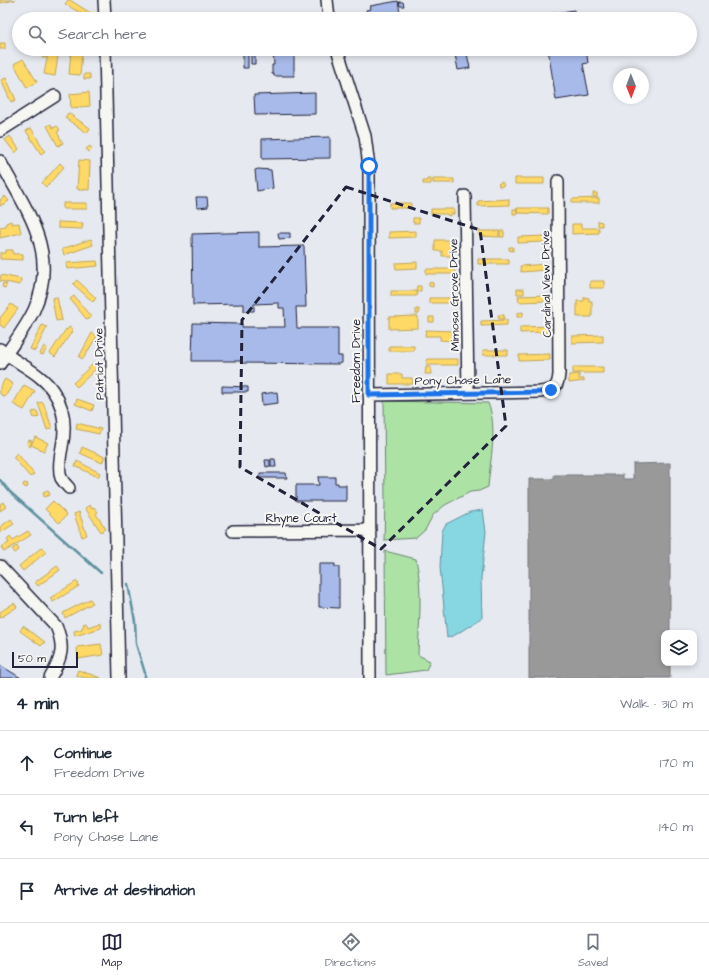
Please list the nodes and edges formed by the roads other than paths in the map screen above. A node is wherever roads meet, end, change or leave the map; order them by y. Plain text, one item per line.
1 (104, 0) edge
2 (327, 0) edge
3 (105, 12) edge
4 (328, 12) edge
5 (105, 56) edge
6 (338, 56) edge
7 (55, 96) dead end
8 (0, 131) edge
9 (0, 161) edge
10 (558, 181) dead end
11 (465, 196) dead end
12 (3, 351) edge
13 (0, 364) edge
14 (556, 386) joint
15 (468, 393) junction
16 (369, 395) junction
17 (69, 488) dead end
18 (370, 530) junction
19 (233, 531) dead end
20 (0, 566) edge
21 (50, 678) edge
22 (120, 678) edge
23 (370, 678) edge

1 - 3 street
2 - 4 street
5 - 22 street, Patriot Drive
6 - 16 street, Freedom Drive
7 - 8 street
9 - 12 street
10 - 14 street, Cardinal View Drive
11 - 15 street, Mimosa Grove Drive
12 - 13 street
12 - 17 street
14 - 15 street, Pony Chase Lane
15 - 16 street, Pony Chase Lane
16 - 18 street, Freedom Drive
18 - 19 street, Rhyne Court
18 - 23 street, Freedom Drive
20 - 21 street

